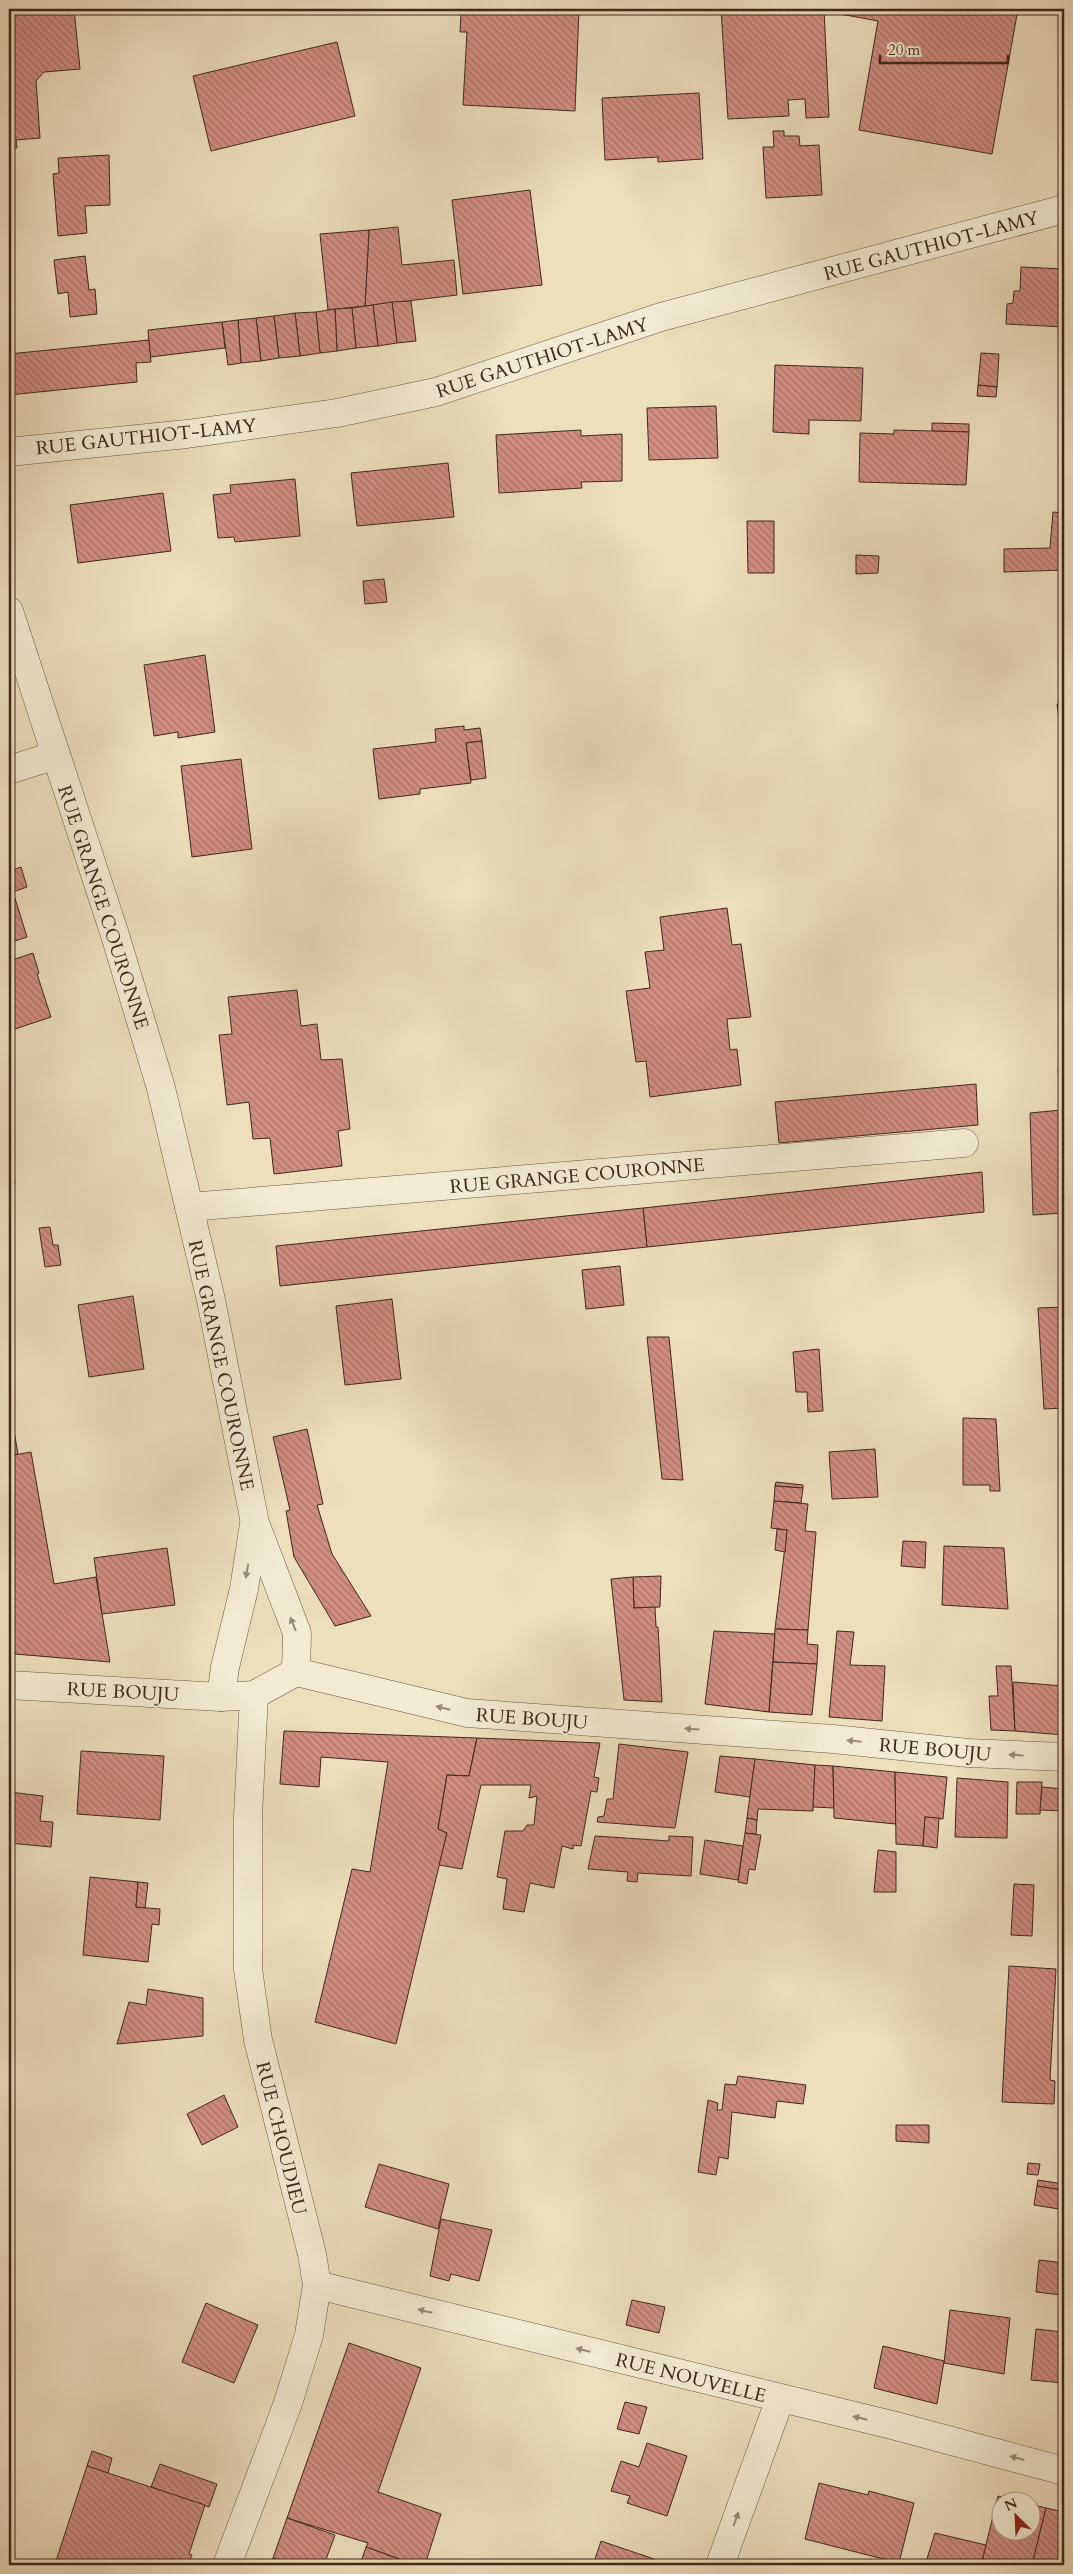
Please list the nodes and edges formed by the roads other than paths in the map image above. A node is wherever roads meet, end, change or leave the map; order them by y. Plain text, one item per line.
1 (1064, 209) edge
2 (9, 452) edge
3 (9, 611) edge
4 (56, 755) junction
5 (9, 770) edge
6 (964, 1142) dead end
7 (189, 1207) junction
8 (255, 1523) junction
9 (296, 1672) junction
10 (9, 1686) edge
11 (254, 1695) junction
12 (221, 1697) junction
13 (1064, 1757) edge
14 (318, 2285) junction
15 (780, 2399) junction
16 (1064, 2471) edge
17 (227, 2565) edge
18 (720, 2565) edge

1 - 2 street, RUE GAUTHIOT-LAMY
3 - 4 street, RUE GRANGE COURONNE
4 - 5 street
4 - 7 street, RUE GRANGE COURONNE
6 - 7 street, RUE GRANGE COURONNE
7 - 8 street, RUE GRANGE COURONNE
9 -> 8 street, RUE GRANGE COURONNE
8 -> 12 street, RUE GRANGE COURONNE
9 - 11 street, RUE BOUJU
13 -> 9 street, RUE BOUJU
10 - 12 street, RUE BOUJU
11 - 12 street, RUE BOUJU
11 - 14 street, RUE CHOUDIEU
15 -> 14 street, RUE NOUVELLE
14 - 17 street, RUE CHOUDIEU
16 -> 15 street, RUE NOUVELLE
18 -> 15 street

